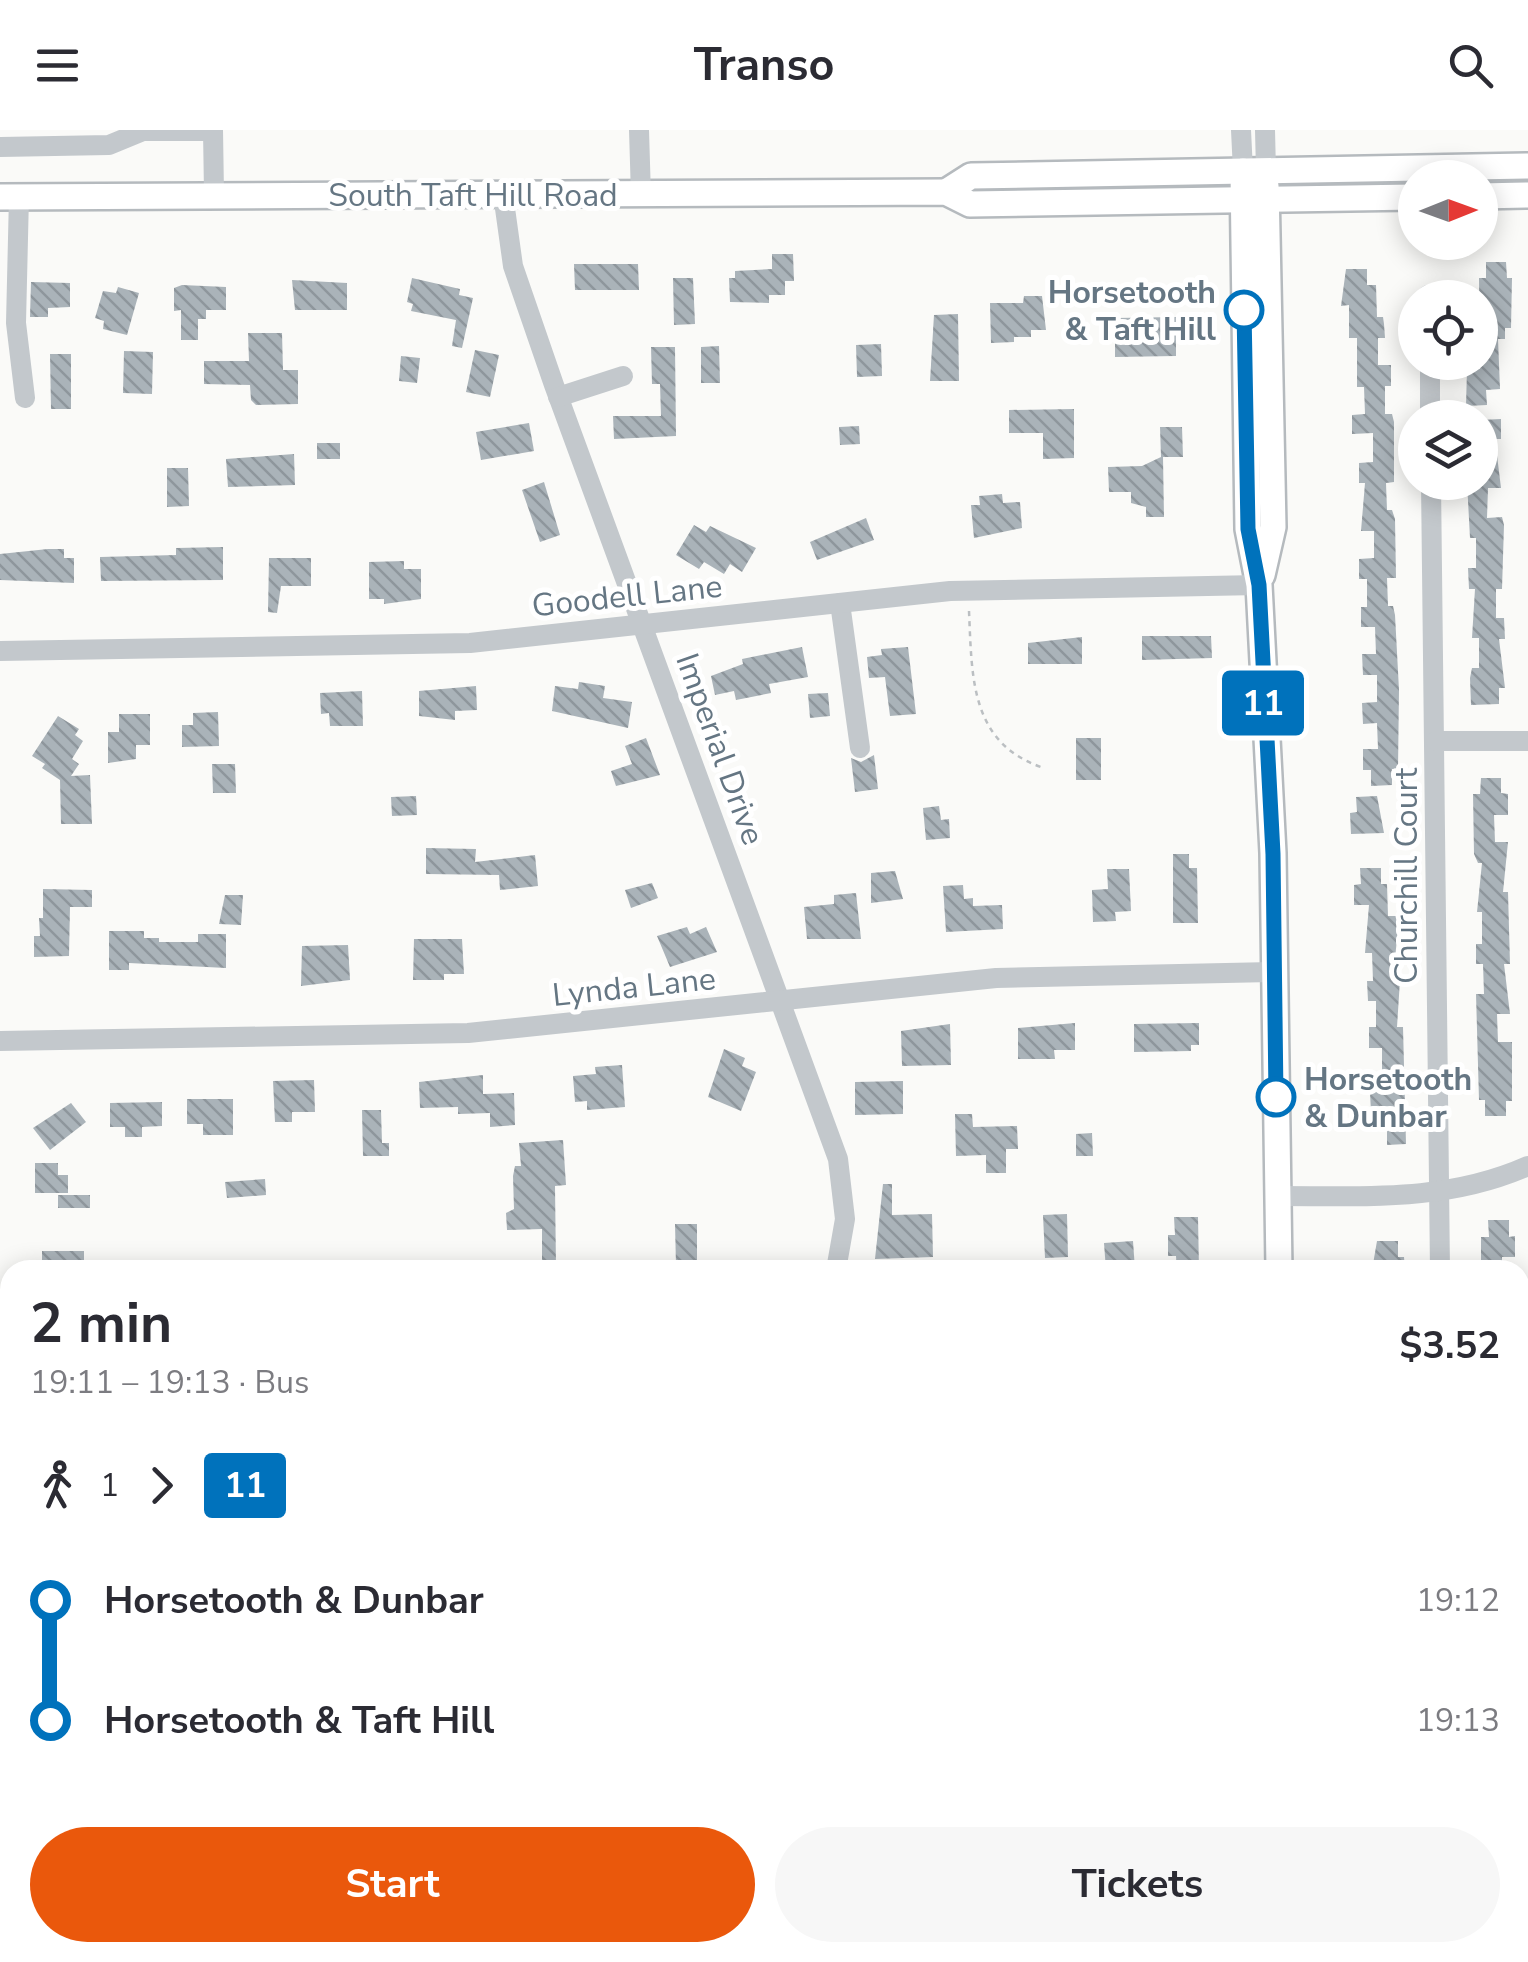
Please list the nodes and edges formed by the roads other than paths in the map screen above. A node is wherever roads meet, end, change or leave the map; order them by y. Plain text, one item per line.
1 (213, 130) edge
2 (638, 130) edge
3 (1242, 130) edge
4 (1266, 130) edge
5 (121, 135) edge
6 (75, 138) edge
7 (0, 148) edge
8 (1528, 166) edge
9 (1254, 171) junction
10 (946, 192) junction
11 (214, 193) junction
12 (503, 194) junction
13 (1528, 195) edge
14 (10, 196) edge
15 (641, 196) junction
16 (1498, 196) edge
17 (1398, 198) edge
18 (1254, 200) junction
19 (623, 376) dead end
20 (25, 398) dead end
21 (558, 398) junction
22 (1432, 500) edge
23 (1259, 585) junction
24 (840, 603) junction
25 (642, 624) junction
26 (0, 651) edge
27 (1528, 740) edge
28 (1436, 741) junction
29 (860, 748) dead end
30 (1274, 972) junction
31 (782, 1000) junction
32 (0, 1041) edge
33 (1528, 1166) edge
34 (1438, 1194) junction
35 (1278, 1196) junction
36 (838, 1260) edge
37 (1278, 1260) edge
38 (1440, 1260) edge
39 (0, 1326) edge
40 (0, 1348) edge
41 (0, 1538) edge

1 - 5 street
1 - 11 street
2 - 15 street
3 - 9 street
4 - 9 street
5 - 6 street
6 - 7 street
8 - 9 main road, South Taft Hill Road
9 - 10 main road, South Taft Hill Road
9 - 18 main road
10 - 15 main road, South Taft Hill Road
10 - 18 main road, South Taft Hill Road
11 - 12 main road, South Taft Hill Road
11 - 14 main road, South Taft Hill Road
12 - 15 main road, South Taft Hill Road
12 - 21 street, Imperial Drive
13 - 16 main road
14 - 20 street
17 - 18 main road, South Taft Hill Road
18 - 23 main road
19 - 21 street
21 - 25 street, Imperial Drive
22 - 28 street, Churchill Court
23 - 24 street, Goodell Lane
23 - 30 main road
24 - 25 street, Goodell Lane
24 - 29 street
25 - 26 street, Goodell Lane
25 - 31 street, Imperial Drive
27 - 28 street
28 - 34 street, Churchill Court
30 - 31 street, Lynda Lane
30 - 35 main road
31 - 32 street, Lynda Lane
31 - 36 street, Imperial Drive
33 - 34 street
34 - 35 street
34 - 38 street, Churchill Court
35 - 37 main road
39 - 40 street
40 - 41 street

